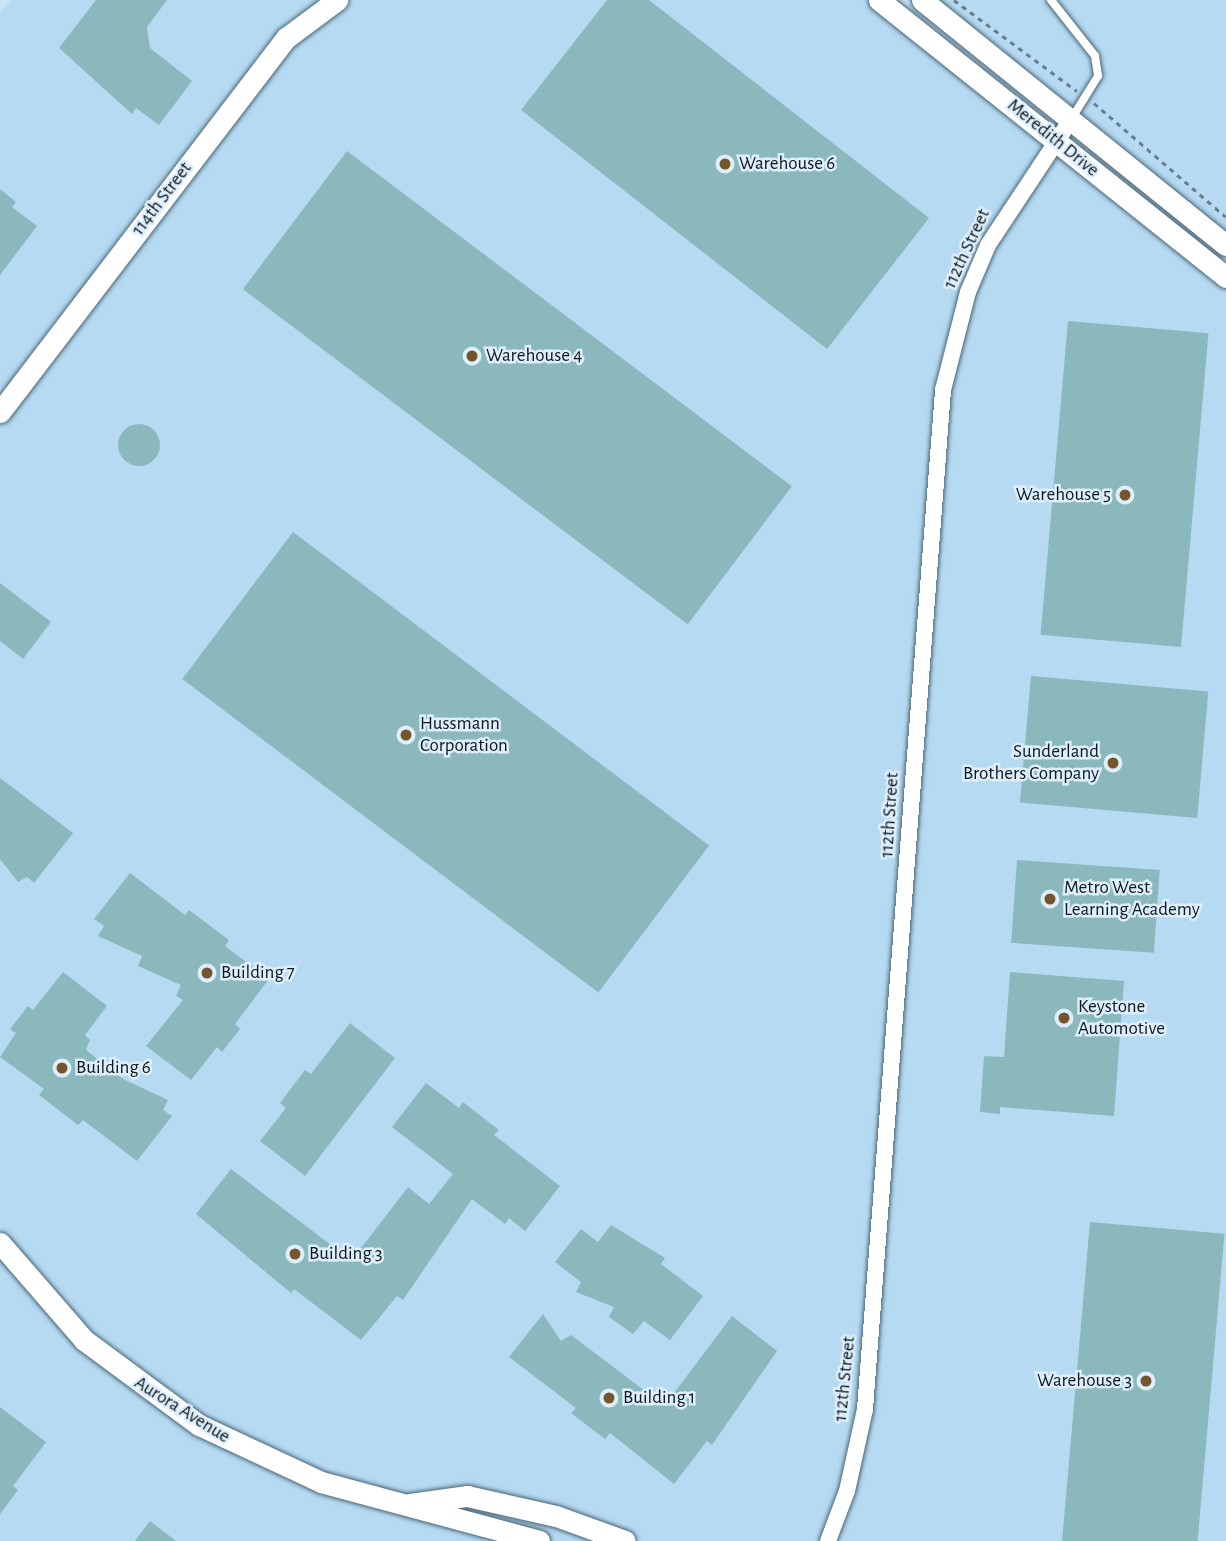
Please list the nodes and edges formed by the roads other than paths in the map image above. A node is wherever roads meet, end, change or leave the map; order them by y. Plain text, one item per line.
1 (337, 0) edge
2 (879, 0) edge
3 (922, 0) edge
4 (1051, 0) edge
5 (1072, 118) junction
6 (1056, 139) junction
7 (1226, 245) edge
8 (1226, 277) edge
9 (0, 412) edge
10 (0, 1243) edge
11 (410, 1504) junction
12 (539, 1541) edge
13 (625, 1541) edge
14 (828, 1541) edge

1 - 9 street, 114th Street
2 - 6 street, Meredith Drive
3 - 5 street, Meredith Drive
4 - 5 lane
5 - 6 street, 112th Street
5 - 7 street, Meredith Drive
6 - 8 street, Meredith Drive
6 - 14 street, 112th Street
10 - 11 street, Aurora Avenue
11 - 12 street, Aurora Avenue
11 - 13 street, Aurora Avenue

